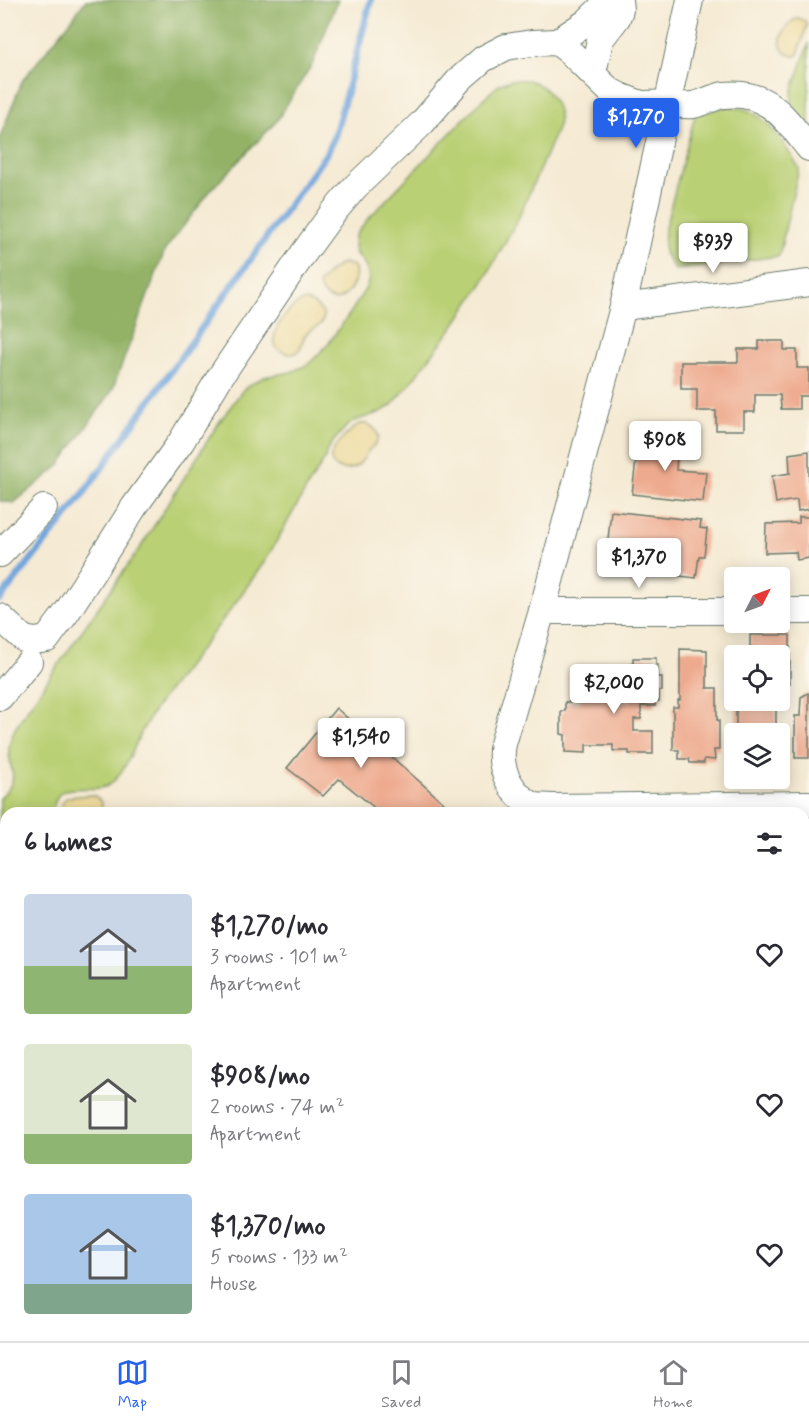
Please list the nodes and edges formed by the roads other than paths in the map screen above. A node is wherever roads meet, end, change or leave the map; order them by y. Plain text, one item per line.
1 (607, 0) edge
2 (619, 0) edge
3 (690, 0) edge
4 (557, 42) junction
5 (591, 72) junction
6 (668, 104) junction
7 (809, 148) edge
8 (809, 283) edge
9 (623, 308) junction
10 (44, 508) dead end
11 (0, 554) edge
12 (542, 611) junction
13 (724, 611) edge
14 (790, 611) edge
15 (809, 611) edge
16 (0, 617) edge
17 (33, 647) junction
18 (0, 697) edge
19 (809, 804) edge

1 - 4 street
2 - 5 street
3 - 6 street
4 - 5 street
4 - 17 street
5 - 6 street
6 - 7 street
6 - 9 street
8 - 9 street
9 - 12 street
10 - 11 street
12 - 13 street
12 - 19 street
14 - 15 street
16 - 17 street
17 - 18 street

